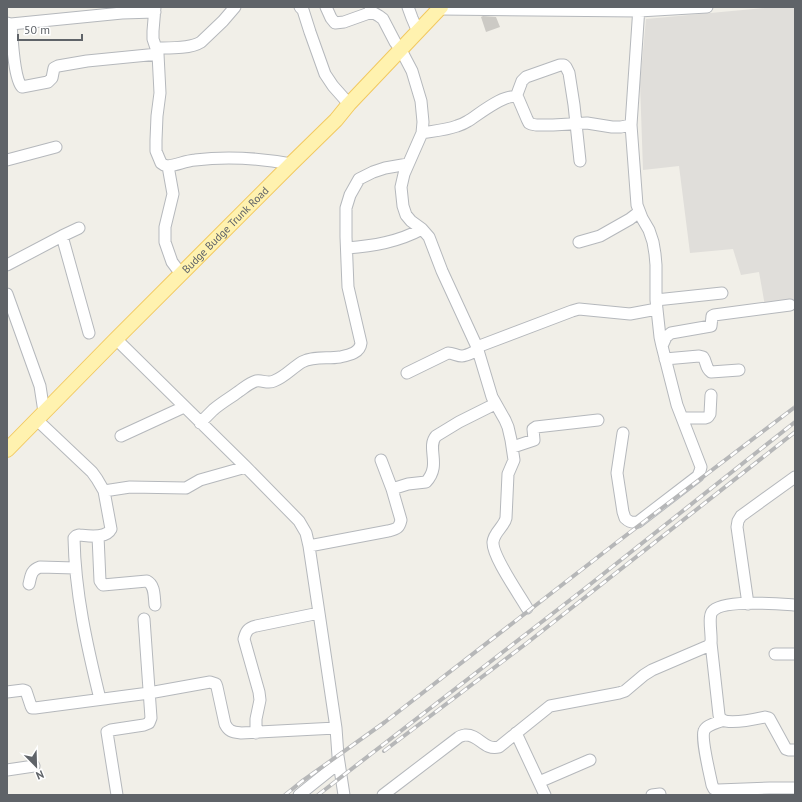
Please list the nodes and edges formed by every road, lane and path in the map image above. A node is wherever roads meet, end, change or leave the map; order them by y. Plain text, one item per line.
1 (235, 7) edge
2 (300, 7) edge
3 (326, 7) edge
4 (408, 7) edge
5 (707, 7) edge
6 (441, 8) edge
7 (663, 8) edge
8 (155, 9) edge
9 (639, 9) edge
10 (371, 10) edge
11 (9, 23) edge
12 (418, 32) junction
13 (401, 50) junction
14 (157, 51) junction
15 (11, 66) edge
16 (516, 96) junction
17 (349, 104) junction
18 (576, 123) junction
19 (631, 125) junction
20 (422, 133) junction
21 (56, 147) dead end
22 (7, 160) edge
23 (580, 161) dead end
24 (291, 164) junction
25 (408, 164) junction
26 (168, 166) junction
27 (639, 212) junction
28 (79, 228) dead end
29 (422, 229) junction
30 (62, 236) junction
31 (579, 242) dead end
32 (347, 248) junction
33 (7, 266) edge
34 (181, 274) junction
35 (7, 294) edge
36 (722, 294) dead end
37 (656, 305) junction
38 (790, 305) dead end
39 (89, 333) dead end
40 (116, 339) junction
41 (662, 346) junction
42 (478, 349) junction
43 (665, 359) junction
44 (739, 370) dead end
45 (407, 373) dead end
46 (711, 395) dead end
47 (496, 404) junction
48 (184, 407) junction
49 (40, 416) junction
50 (682, 418) junction
51 (598, 420) dead end
52 (200, 422) junction
53 (623, 433) dead end
54 (122, 436) dead end
55 (512, 447) junction
56 (7, 450) edge
57 (381, 460) dead end
58 (246, 467) junction
59 (795, 477) edge
60 (392, 489) junction
61 (104, 491) junction
62 (98, 536) junction
63 (309, 546) junction
64 (75, 568) junction
65 (29, 584) dead end
66 (748, 604) junction
67 (155, 605) dead end
68 (795, 605) edge
69 (526, 608) dead end
70 (318, 613) junction
71 (144, 619) dead end
72 (711, 643) junction
73 (775, 654) dead end
74 (795, 654) edge
75 (7, 692) edge
76 (149, 693) junction
77 (100, 699) junction
78 (723, 720) junction
79 (336, 728) junction
80 (256, 733) junction
81 (516, 733) junction
82 (795, 750) edge
83 (590, 760) dead end
84 (339, 763) junction
85 (34, 766) dead end
86 (7, 770) edge
87 (539, 782) junction
88 (795, 788) edge
89 (117, 795) edge
90 (299, 795) edge
91 (344, 795) edge
92 (383, 795) edge
93 (545, 795) edge

1 - 14 street
2 - 17 street
3 - 10 street
4 - 12 street
5 - 7 street
6 - 9 street
6 - 12 main road, Budge Budge Trunk Road
7 - 9 street
8 - 11 street
8 - 14 street
9 - 19 street
10 - 13 street
11 - 15 street
12 - 13 main road, Budge Budge Trunk Road
13 - 17 main road, Budge Budge Trunk Road
13 - 20 street
14 - 15 street
14 - 26 street
16 - 18 street
16 - 18 street
16 - 20 street
17 - 24 main road, Budge Budge Trunk Road
18 - 19 street
18 - 23 street
19 - 27 street
20 - 25 street
21 - 22 street
24 - 26 street
24 - 34 main road, Budge Budge Trunk Road
25 - 29 street
25 - 32 street
26 - 34 street
27 - 31 street
27 - 37 street
28 - 30 street
29 - 32 street
29 - 42 street
30 - 33 street
30 - 39 street
32 - 52 street
34 - 40 main road, Budge Budge Trunk Road
35 - 49 street
36 - 37 street
37 - 41 street
37 - 42 street
38 - 41 street
40 - 48 street
40 - 49 main road, Budge Budge Trunk Road
41 - 43 street
42 - 45 street
42 - 47 street
43 - 44 street
43 - 50 street
46 - 50 street
47 - 55 street
47 - 60 street
48 - 52 street
48 - 54 street
49 - 56 main road, Budge Budge Trunk Road
49 - 61 street
50 - 53 street
51 - 55 street
52 - 58 street
55 - 69 street
57 - 60 street
58 - 61 street
58 - 63 street
59 - 66 street
60 - 63 street
61 - 62 street
62 - 64 street
62 - 67 street
63 - 70 street
64 - 65 street
64 - 77 street
66 - 68 street
66 - 72 street
70 - 79 street
70 - 80 street
71 - 76 street
72 - 78 street
72 - 81 street
73 - 74 street
75 - 77 street
76 - 77 street
76 - 80 street
76 - 89 street
78 - 82 street
78 - 88 street
79 - 80 street
79 - 84 street
81 - 87 street
81 - 92 street
83 - 87 street
84 - 90 street
84 - 91 street
85 - 86 street
87 - 93 street

